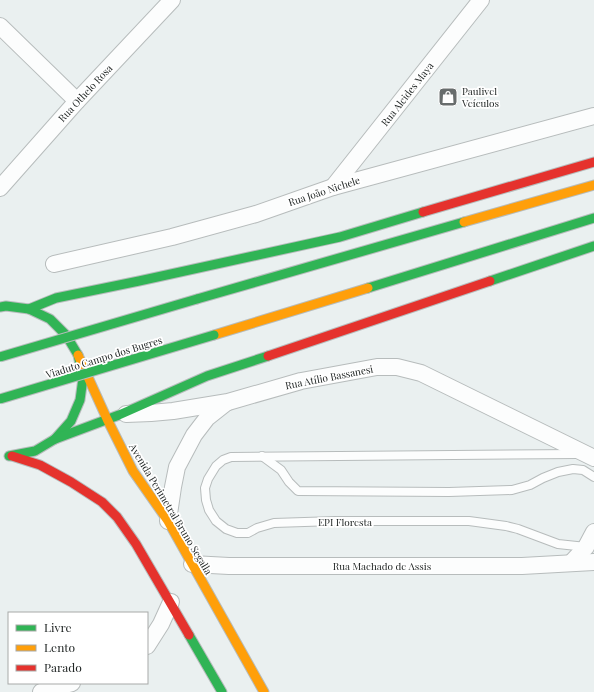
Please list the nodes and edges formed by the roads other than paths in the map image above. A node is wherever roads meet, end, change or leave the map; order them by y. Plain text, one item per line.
1 (172, 0) edge
2 (479, 1) edge
3 (0, 26) edge
4 (77, 100) junction
5 (594, 116) edge
6 (594, 162) edge
7 (594, 185) edge
8 (333, 187) junction
9 (0, 188) edge
10 (594, 218) edge
11 (594, 246) edge
12 (54, 264) dead end
13 (0, 307) edge
14 (29, 309) junction
15 (78, 355) junction
16 (0, 357) edge
17 (0, 399) edge
18 (228, 402) junction
19 (113, 417) junction
20 (55, 439) junction
21 (0, 455) edge
22 (12, 456) junction
23 (262, 456) junction
24 (590, 456) edge
25 (594, 477) edge
26 (168, 521) junction
27 (594, 532) edge
28 (586, 547) junction
29 (594, 562) edge
30 (571, 563) junction
31 (192, 564) junction
32 (170, 602) junction
33 (148, 644) edge
34 (69, 684) edge
35 (41, 692) edge
36 (222, 692) edge
37 (264, 692) edge

1 - 4 street, Rua Othelo Rosa
2 - 8 street, Rua Alcides Maya
3 - 4 street
4 - 9 street, Rua Othelo Rosa
5 - 8 street, Rua João Nichele
6 - 14 highway
7 - 16 highway, bridge
8 - 12 street, Rua João Nichele
10 - 17 highway, Viaduto Campo dos Bugres, bridge
11 - 19 highway
13 - 14 highway
14 - 15 highway
15 - 19 highway, Avenida Perimetral Bruno Segalla
15 - 20 highway
18 - 19 street, Rua Atílio Bassanesi
18 - 24 street, Rua Atílio Bassanesi
18 - 26 street
19 - 20 highway
19 - 26 highway, Avenida Perimetral Bruno Segalla
20 - 22 highway
21 - 22 highway
22 - 32 highway
23 - 24 lane, EPI Floresta
23 - 25 lane
23 - 28 lane, EPI Floresta
26 - 31 highway, Avenida Perimetral Bruno Segalla
27 - 28 street
28 - 30 street
29 - 30 street, Rua Machado de Assis
30 - 31 street, Rua Machado de Assis
31 - 37 highway, Avenida Perimetral Bruno Segalla
32 - 33 street
32 - 36 highway
34 - 35 street

